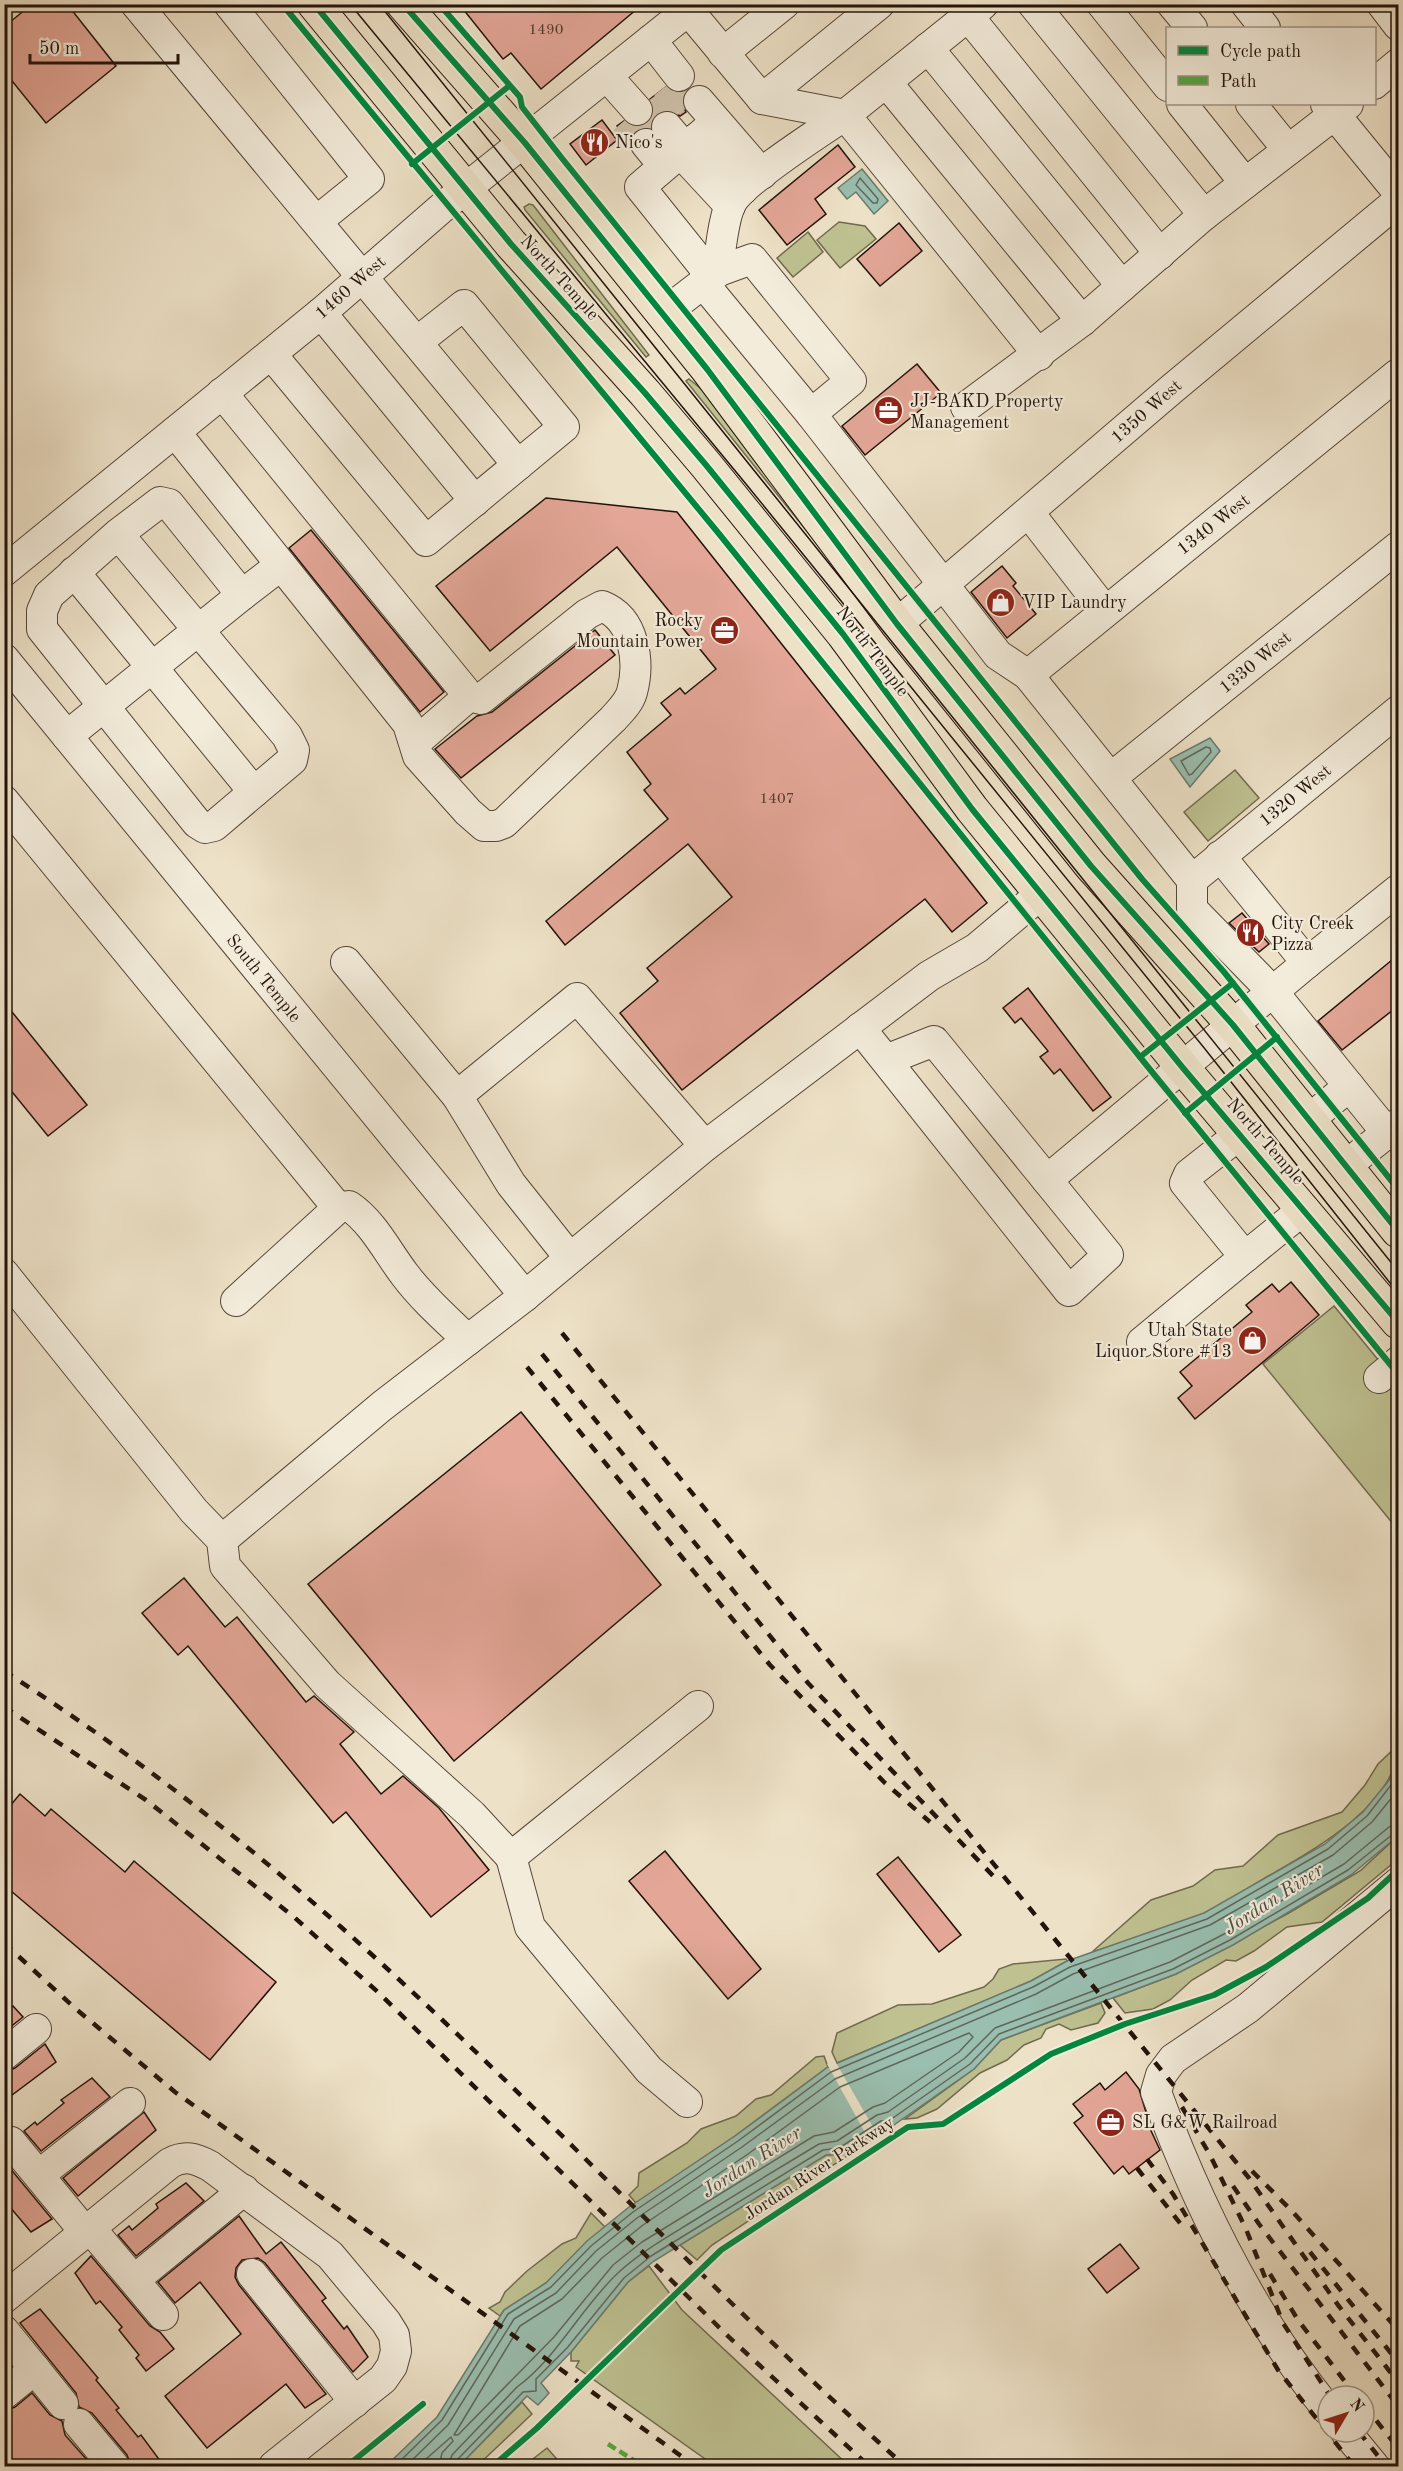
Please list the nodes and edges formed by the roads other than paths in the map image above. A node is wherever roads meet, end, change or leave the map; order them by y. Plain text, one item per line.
1 (136, 4) edge
2 (229, 4) edge
3 (314, 4) edge
4 (403, 4) edge
5 (784, 4) edge
6 (879, 4) edge
7 (1033, 4) edge
8 (1102, 4) edge
9 (1173, 4) edge
10 (1246, 4) edge
11 (1382, 4) edge
12 (692, 7) edge
13 (975, 10) edge
14 (1398, 25) edge
15 (1191, 27) edge
16 (1264, 27) edge
17 (928, 48) junction
18 (723, 53) junction
19 (623, 64) junction
20 (1398, 64) edge
21 (887, 82) junction
22 (1376, 82) edge
23 (1166, 85) edge
24 (762, 99) junction
25 (1183, 105) edge
26 (1252, 105) edge
27 (1336, 107) edge
28 (845, 115) junction
29 (681, 136) junction
30 (525, 143) junction
31 (1288, 150) junction
32 (1245, 183) junction
33 (465, 190) junction
34 (745, 190) junction
35 (1398, 192) edge
36 (1398, 201) edge
37 (1204, 215) junction
38 (317, 221) junction
39 (1160, 254) junction
40 (363, 276) junction
41 (711, 277) junction
42 (1122, 286) junction
43 (321, 313) junction
44 (663, 314) junction
45 (1082, 321) junction
46 (417, 342) junction
47 (271, 354) junction
48 (1039, 355) junction
49 (1398, 374) edge
50 (222, 393) junction
51 (966, 407) dead end
52 (811, 414) junction
53 (175, 432) junction
54 (518, 465) junction
55 (475, 501) junction
56 (1029, 513) junction
57 (118, 534) junction
58 (1398, 547) edge
59 (281, 565) junction
60 (4, 571) edge
61 (74, 572) junction
62 (945, 584) junction
63 (242, 595) junction
64 (1105, 611) junction
65 (897, 624) junction
66 (198, 630) junction
67 (4, 659) edge
68 (152, 668) junction
69 (1028, 675) junction
70 (469, 696) junction
71 (104, 706) junction
72 (1398, 711) edge
73 (67, 735) junction
74 (416, 742) junction
75 (1112, 777) junction
76 (254, 792) junction
77 (4, 801) edge
78 (1220, 856) junction
79 (1192, 880) junction
80 (1398, 890) edge
81 (1042, 893) junction
82 (346, 962) dead end
83 (1307, 963) junction
84 (1272, 992) junction
85 (1233, 1025) junction
86 (860, 1028) junction
87 (886, 1060) junction
88 (1183, 1068) junction
89 (1349, 1086) junction
90 (458, 1096) junction
91 (1310, 1119) junction
92 (1395, 1131) edge
93 (1239, 1134) junction
94 (705, 1146) junction
95 (1347, 1165) junction
96 (1047, 1180) junction
97 (338, 1209) junction
98 (1304, 1209) junction
99 (1398, 1231) edge
100 (569, 1257) junction
101 (1245, 1257) junction
102 (4, 1274) edge
103 (525, 1296) junction
104 (236, 1301) dead end
105 (1398, 1322) edge
106 (468, 1340) junction
107 (1142, 1342) dead end
108 (222, 1540) junction
109 (698, 1706) dead end
110 (511, 1857) junction
111 (1398, 1883) edge
112 (36, 2030) dead end
113 (4, 2055) edge
114 (687, 2102) dead end
115 (130, 2103) dead end
116 (11, 2142) dead end
117 (39, 2175) junction
118 (244, 2190) junction
119 (88, 2230) junction
120 (252, 2274) dead end
121 (134, 2280) junction
122 (4, 2298) edge
123 (163, 2315) dead end
124 (4, 2331) edge
125 (35, 2369) junction
126 (4, 2394) edge
127 (1316, 2395) edge
128 (355, 2402) junction
129 (1356, 2444) edge
130 (108, 2464) edge
131 (274, 2466) edge
132 (1374, 2466) edge

1 - 38 street
2 - 38 street
3 - 33 main road, North Temple
4 - 30 main road, North Temple
5 - 18 street
6 - 24 street
7 - 37 street
8 - 23 street
9 - 15 street
10 - 16 street
11 - 14 street
12 - 18 street
12 - 19 street, 1460 West
13 - 17 street
13 - 39 street
17 - 21 street
17 - 42 street
18 - 24 street
19 - 19 street
19 - 30 street, 1460 West
20 - 22 street
21 - 28 street
21 - 45 street
24 - 28 street
25 - 32 street
26 - 31 street
27 - 31 street
27 - 35 street
28 - 34 street
28 - 48 street
29 - 34 street
29 - 34 street
29 - 41 street
30 - 33 street, 1460 West
30 - 44 main road, North Temple
31 - 32 street
32 - 37 street
33 - 40 street, 1460 West
33 - 81 main road, North Temple
34 - 41 street
36 - 56 street, 1350 West
37 - 39 street
38 - 40 street
39 - 42 street
40 - 43 street, 1460 West
40 - 46 street
41 - 44 street
41 - 52 street
41 - 52 street
42 - 45 street
43 - 47 street, 1460 West
43 - 55 street
44 - 65 main road, North Temple
45 - 48 street
46 - 54 street
46 - 54 street
47 - 50 street, 1460 West
47 - 55 street
48 - 51 street
49 - 64 street, 1340 West
50 - 53 street, 1460 West
50 - 70 street
52 - 62 street
53 - 59 street
53 - 60 street, 1460 West
54 - 55 street
56 - 62 street, 1350 West
56 - 64 street
57 - 61 street
57 - 63 street
57 - 66 street
58 - 75 street, 1330 West
59 - 63 street
59 - 74 street
61 - 68 street
61 - 71 street
62 - 65 street, 1350 West
62 - 69 street
63 - 66 street
64 - 69 street, 1340 West
65 - 85 main road, North Temple
66 - 68 street
66 - 76 street
67 - 73 street, South Temple
68 - 71 street
68 - 76 street
69 - 75 street
70 - 74 street
70 - 74 street
71 - 73 street
71 - 76 street
72 - 78 street, 1320 West
73 - 103 street, South Temple
75 - 79 street
77 - 97 street
78 - 79 street, 1320 West
78 - 83 street
79 - 84 street
80 - 83 street
81 - 86 street
81 - 88 main road, North Temple
82 - 90 street
83 - 84 street
84 - 85 street
84 - 89 street
85 - 88 street
85 - 91 main road, North Temple
86 - 87 street
86 - 94 street
87 - 96 street
87 - 96 street
88 - 93 main road, North Temple
88 - 96 street
89 - 91 street
89 - 92 street
90 - 94 street
90 - 100 street
91 - 95 main road, North Temple
92 - 95 street
93 - 98 main road, North Temple
93 - 101 street
94 - 100 street
95 - 99 main road, North Temple
97 - 104 street
97 - 106 street
98 - 101 street
98 - 105 main road, North Temple
100 - 103 street
101 - 107 street
102 - 108 street
103 - 106 street
106 - 108 street
108 - 110 street
109 - 110 street
110 - 114 street
111 - 127 street
112 - 113 street
115 - 117 street
116 - 117 street
117 - 119 street
118 - 119 street
118 - 121 street
118 - 128 street
119 - 121 street
119 - 122 street
120 - 128 street
121 - 123 street
124 - 125 street
125 - 126 street
125 - 130 street
128 - 131 street
129 - 132 street

